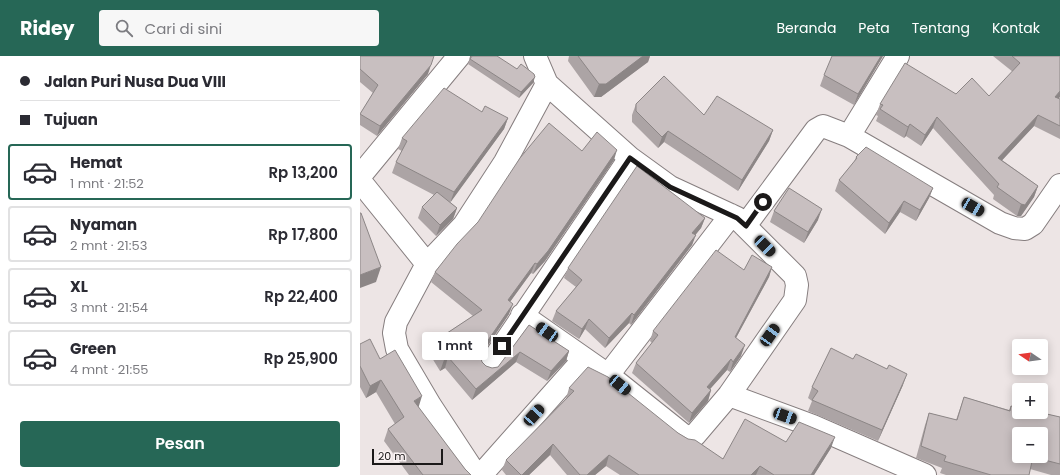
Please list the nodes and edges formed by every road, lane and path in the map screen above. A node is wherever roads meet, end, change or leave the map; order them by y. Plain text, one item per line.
1 (459, 56) edge
2 (535, 56) edge
3 (898, 56) edge
4 (547, 84) junction
5 (849, 136) junction
6 (630, 158) junction
7 (360, 176) edge
8 (360, 181) edge
9 (1060, 185) edge
10 (738, 220) junction
11 (427, 264) junction
12 (522, 315) junction
13 (584, 359) junction
14 (489, 366) edge
15 (608, 375) junction
16 (729, 395) junction
17 (476, 475) edge
18 (481, 475) edge
19 (925, 475) edge

1 - 7 street
2 - 4 street
3 - 5 street
4 - 6 street
4 - 11 street
5 - 9 street
5 - 10 street
6 - 10 street
6 - 12 street
8 - 11 street
10 - 15 street
10 - 16 street
11 - 17 street
12 - 13 street
12 - 14 street
13 - 15 street
13 - 18 street
15 - 16 street
16 - 19 street

